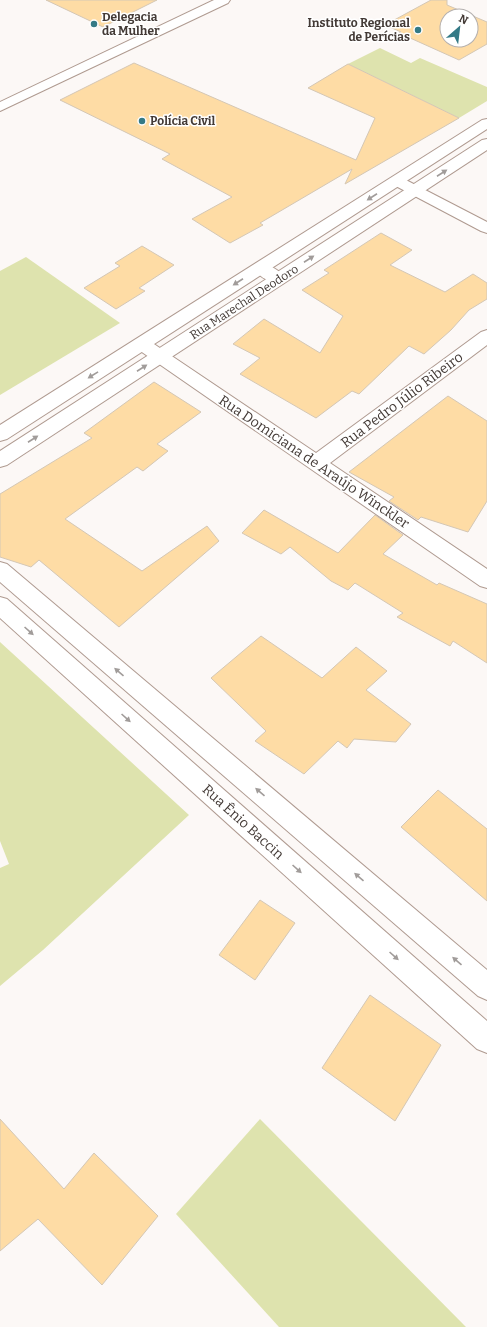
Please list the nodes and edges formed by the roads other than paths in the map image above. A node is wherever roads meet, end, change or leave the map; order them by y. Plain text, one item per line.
1 (224, 0) edge
2 (0, 107) edge
3 (487, 123) edge
4 (487, 143) edge
5 (397, 181) junction
6 (414, 191) junction
7 (487, 228) edge
8 (261, 268) junction
9 (278, 279) junction
10 (487, 336) edge
11 (142, 344) junction
12 (160, 356) junction
13 (0, 434) edge
14 (0, 460) edge
15 (316, 463) junction
16 (0, 570) edge
17 (487, 580) edge
18 (0, 605) edge
19 (90, 647) junction
20 (67, 665) junction
21 (204, 745) junction
22 (179, 765) junction
23 (338, 860) junction
24 (315, 886) junction
25 (487, 987) edge
26 (486, 1036) edge

1 - 2 street
3 - 5 street, Rua Marechal Deodoro
6 -> 4 street, Rua Marechal Deodoro
5 - 6 street
5 -> 8 street, Rua Marechal Deodoro
6 - 7 street
9 -> 6 street, Rua Marechal Deodoro
8 - 9 street
8 -> 11 street, Rua Marechal Deodoro
9 - 12 street, Rua Marechal Deodoro
10 - 15 street, Rua Pedro Júlio Ribeiro
11 - 12 street, Rua Domiciana de Araújo Winckler
11 -> 13 street, Rua Marechal Deodoro
14 -> 12 street, Rua Marechal Deodoro
12 - 15 street, Rua Domiciana de Araújo Winckler
15 - 17 street, Rua Domiciana de Araújo Winckler
16 - 19 street
18 -> 20 street, Rua Ênio Baccin
19 - 20 street
21 -> 19 street
20 -> 22 street, Rua Ênio Baccin
21 - 22 street
23 -> 21 street
22 -> 24 street, Rua Ênio Baccin
23 - 24 street
25 -> 23 street
24 -> 26 street, Rua Ênio Baccin

